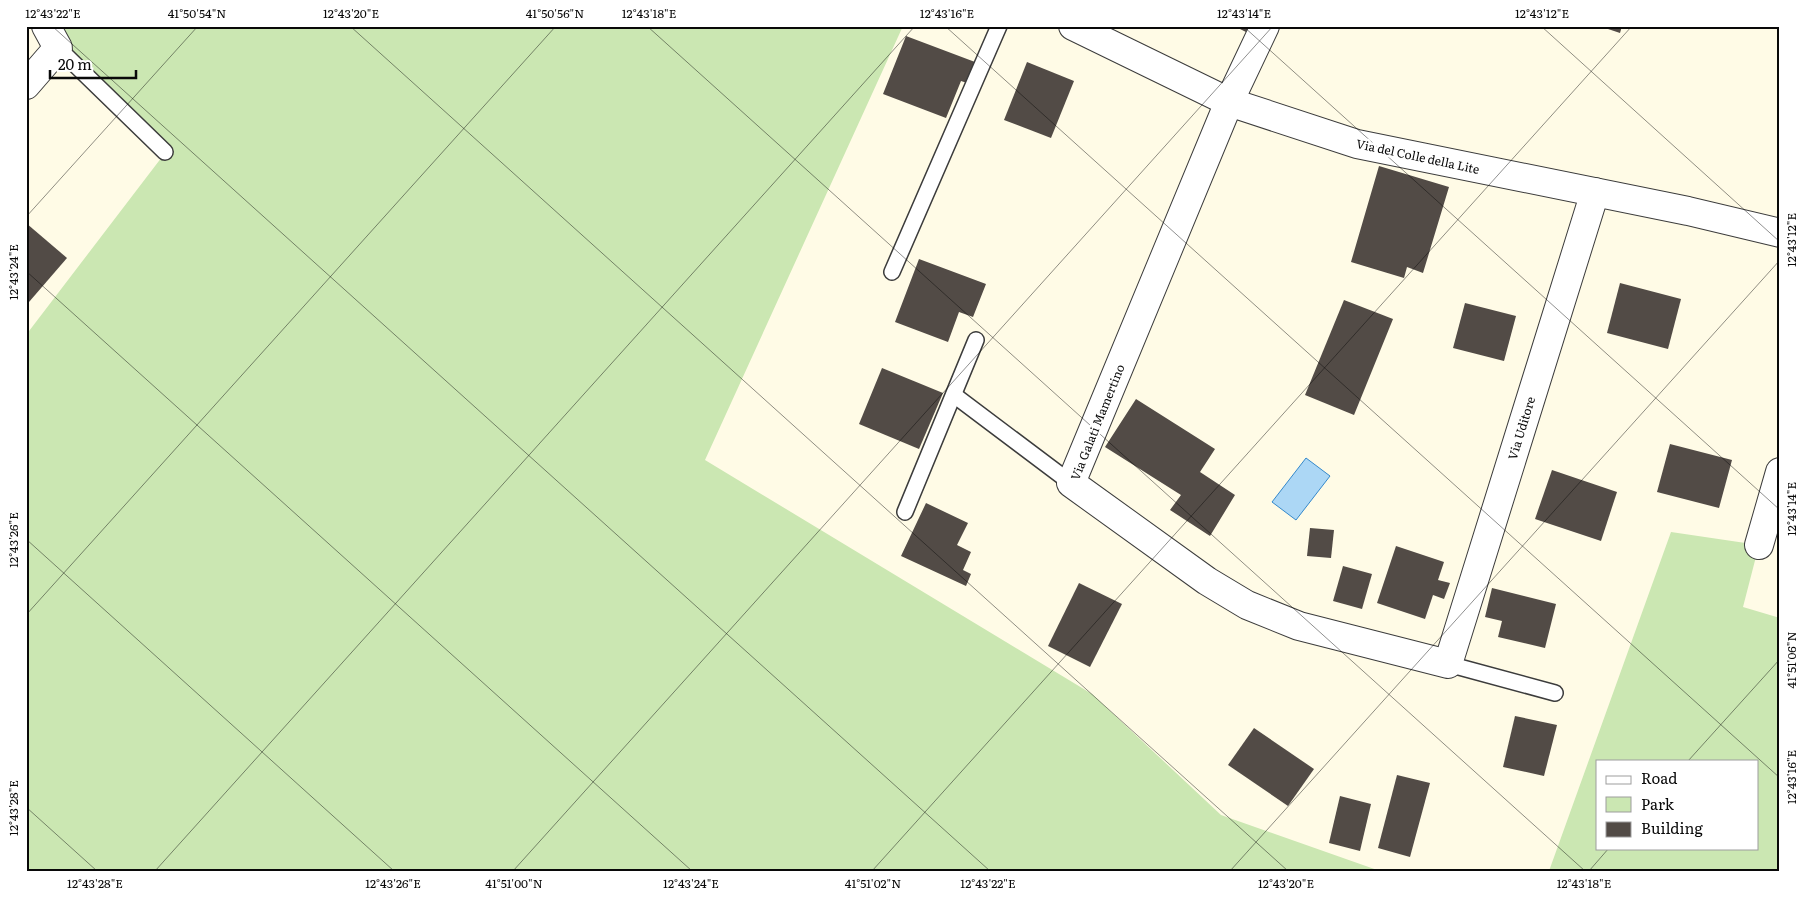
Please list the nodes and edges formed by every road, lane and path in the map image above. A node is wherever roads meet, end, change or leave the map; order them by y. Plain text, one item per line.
1 (998, 26) edge
2 (1073, 26) edge
3 (1265, 26) edge
4 (52, 37) edge
5 (26, 85) edge
6 (1229, 102) junction
7 (165, 152) dead end
8 (1595, 192) junction
9 (1780, 233) edge
10 (892, 272) dead end
11 (976, 340) dead end
12 (954, 395) junction
13 (1780, 472) edge
14 (1071, 483) junction
15 (905, 512) dead end
16 (1759, 545) dead end
17 (1448, 664) junction
18 (1555, 693) dead end

1 - 10 lane
2 - 6 street, Via del Colle della Lite
3 - 6 street, Via Galati Mamertino
4 - 5 street
4 - 7 lane
6 - 8 street, Via del Colle della Lite
6 - 14 street, Via Galati Mamertino
8 - 9 street, Via del Colle della Lite
8 - 17 street, Via Uditore
11 - 12 lane
12 - 14 lane
12 - 15 lane
13 - 16 street
14 - 17 street, Via Galati Mamertino
17 - 18 lane

